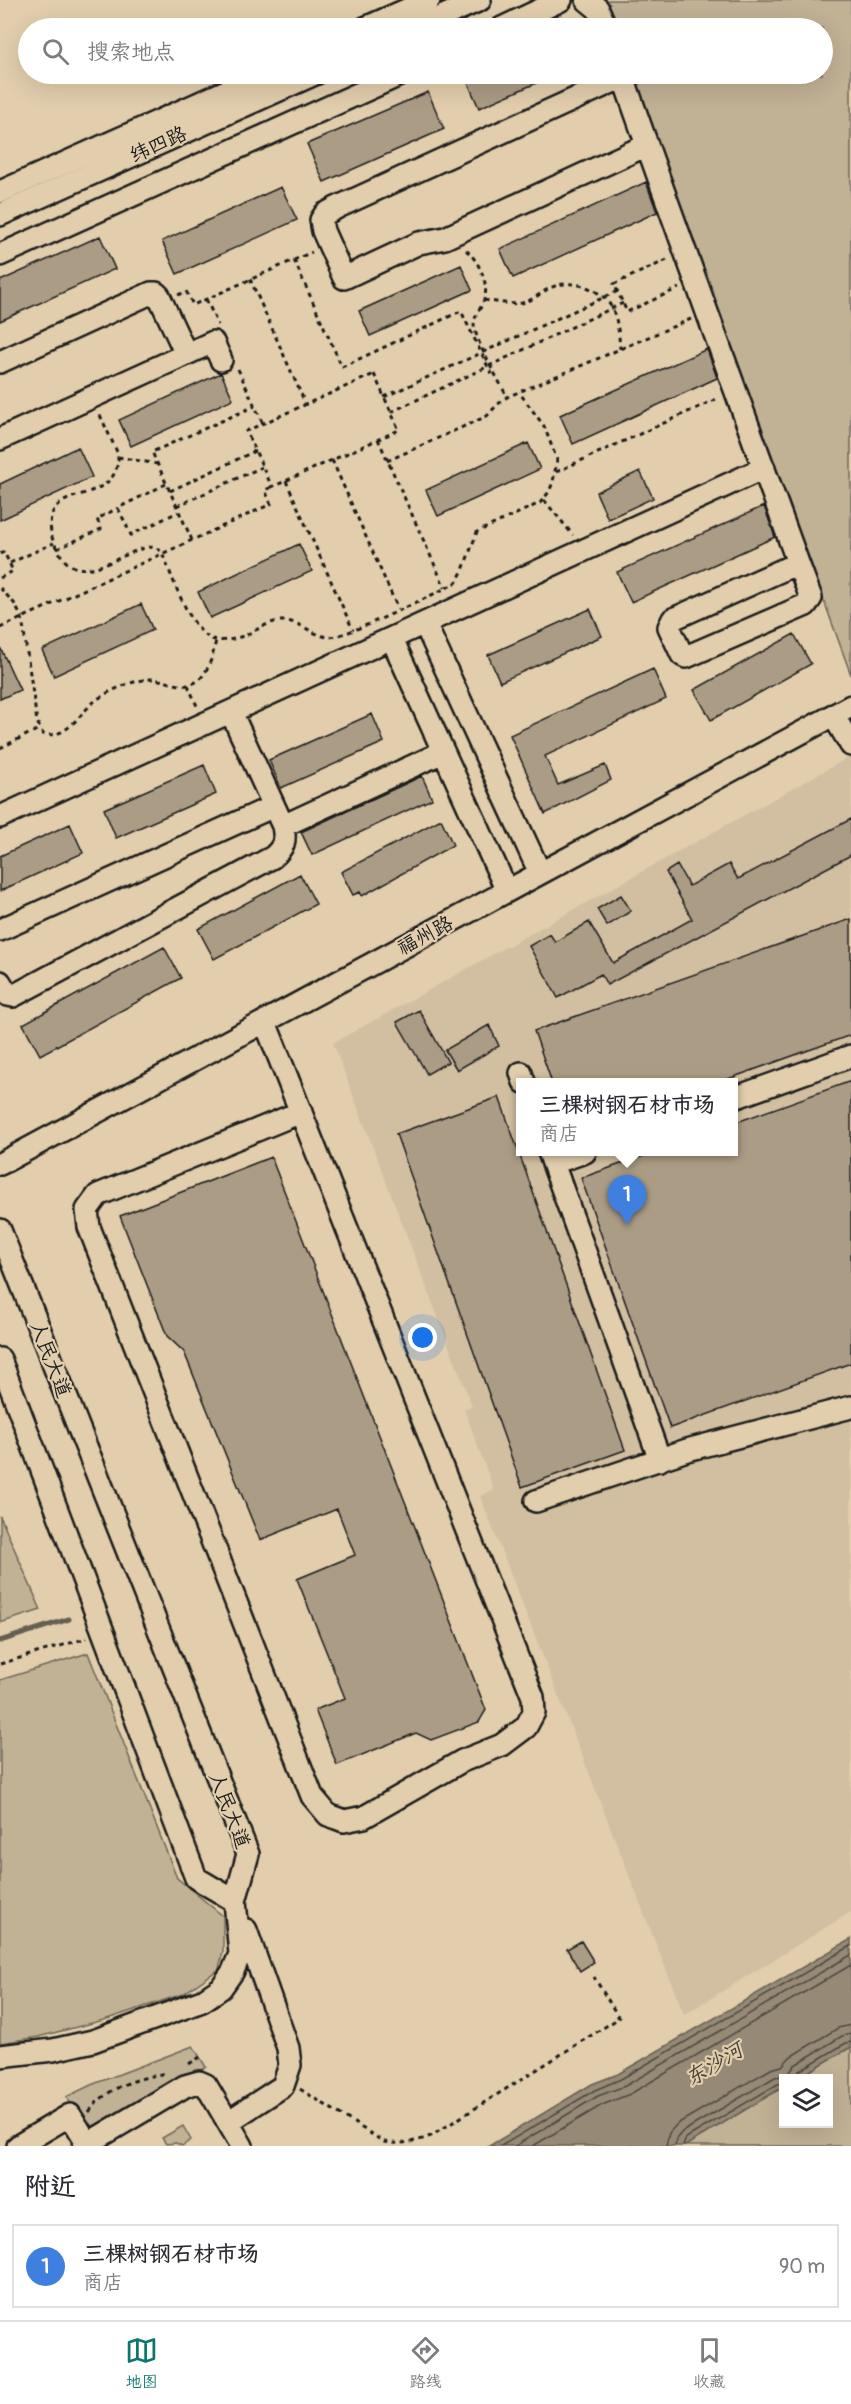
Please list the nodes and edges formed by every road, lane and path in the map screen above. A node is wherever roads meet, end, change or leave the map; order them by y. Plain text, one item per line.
1 (429, 0) edge
2 (480, 0) edge
3 (561, 0) edge
4 (587, 0) edge
5 (388, 18) edge
6 (439, 18) edge
7 (523, 18) edge
8 (601, 18) edge
9 (248, 84) edge
10 (286, 84) edge
11 (379, 84) edge
12 (604, 84) edge
13 (626, 84) edge
14 (200, 114) junction
15 (158, 133) junction
16 (647, 145) junction
17 (219, 155) junction
18 (177, 174) junction
19 (0, 192) edge
20 (0, 215) edge
21 (452, 235) junction
22 (329, 244) junction
23 (686, 252) junction
24 (0, 255) edge
25 (294, 260) junction
26 (250, 279) junction
27 (696, 280) junction
28 (618, 291) junction
29 (603, 297) junction
30 (484, 300) junction
31 (163, 303) junction
32 (623, 303) junction
33 (612, 309) junction
34 (707, 313) junction
35 (620, 349) junction
36 (483, 352) junction
37 (186, 354) junction
38 (221, 360) dead end
39 (0, 362) edge
40 (490, 366) junction
41 (736, 390) junction
42 (519, 392) junction
43 (384, 397) junction
44 (507, 397) junction
45 (91, 398) junction
46 (306, 405) junction
47 (255, 406) dead end
48 (391, 412) junction
49 (0, 439) edge
50 (378, 439) junction
51 (255, 451) junction
52 (118, 457) junction
53 (332, 460) junction
54 (387, 461) junction
55 (157, 464) junction
56 (262, 466) junction
57 (764, 468) junction
58 (556, 472) dead end
59 (286, 481) junction
60 (166, 484) junction
61 (272, 488) junction
62 (170, 491) junction
63 (544, 500) junction
64 (177, 507) junction
65 (118, 508) junction
66 (179, 512) junction
67 (192, 540) junction
68 (54, 543) junction
69 (57, 549) junction
70 (585, 550) junction
71 (162, 553) junction
72 (0, 554) edge
73 (10, 563) junction
74 (798, 563) junction
75 (0, 578) edge
76 (0, 588) edge
77 (444, 588) junction
78 (398, 609) junction
79 (22, 618) junction
80 (0, 628) edge
81 (353, 630) junction
82 (408, 632) junction
83 (217, 640) junction
84 (842, 711) edge
85 (231, 712) junction
86 (39, 729) junction
87 (851, 745) edge
88 (0, 748) edge
89 (443, 752) junction
90 (274, 806) junction
91 (0, 817) edge
92 (283, 826) junction
93 (540, 873) junction
94 (507, 891) junction
95 (0, 930) edge
96 (0, 982) edge
97 (265, 1022) junction
98 (851, 1056) edge
99 (738, 1097) edge
100 (301, 1112) junction
101 (551, 1157) edge
102 (0, 1164) edge
103 (0, 1230) edge
104 (0, 1359) edge
105 (851, 1407) edge
106 (660, 1460) junction
107 (536, 1501) dead end
108 (103, 1633) junction
109 (0, 1664) edge
110 (235, 1901) junction
111 (594, 1977) dead end
112 (0, 2056) edge
113 (200, 2057) dead end
114 (186, 2066) dead end
115 (172, 2072) dead end
116 (286, 2080) junction
117 (233, 2119) junction
118 (83, 2140) edge
119 (18, 2146) edge
120 (242, 2146) edge

1 - 5 street
2 - 6 street
3 - 7 street
4 - 8 street
9 - 14 street, 纬四路
10 - 14 street, 纬四路
11 - 17 street
12 - 22 street
13 - 16 street
14 - 15 street, 纬四路
14 - 17 street
15 - 18 street
15 - 19 street, 纬四路
15 - 20 street, 纬四路
16 - 21 street
16 - 23 street
17 - 18 street
18 - 24 street
21 - 22 street
21 - 30 path
22 - 25 path
23 - 27 street
23 - 28 path
25 - 26 path
25 - 36 path
26 - 31 path
26 - 46 path
27 - 32 path
27 - 34 street
28 - 29 path
28 - 32 path
29 - 30 path
29 - 33 path
29 - 36 path
30 - 36 path
31 - 37 street
31 - 39 street
32 - 33 path
33 - 35 path
33 - 40 path
34 - 35 path
34 - 41 street
35 - 42 path
36 - 40 path
36 - 43 path
37 - 38 street
37 - 45 street
40 - 44 path
40 - 48 path
41 - 57 street
41 - 58 path
42 - 44 path
42 - 63 path
43 - 46 path
43 - 48 path
44 - 54 path
45 - 49 street
45 - 52 path
46 - 51 path
47 - 55 path
48 - 50 path
50 - 53 path
50 - 54 path
51 - 56 path
51 - 62 path
52 - 55 path
52 - 68 path
53 - 59 path
53 - 78 path
54 - 77 path
55 - 60 path
56 - 61 path
56 - 64 path
57 - 70 street
57 - 74 street
59 - 61 path
59 - 81 path
60 - 62 path
60 - 65 path
61 - 67 path
62 - 64 path
63 - 70 path
63 - 77 path
64 - 66 path
65 - 66 path
65 - 69 path
66 - 67 path
67 - 71 path
68 - 69 path
68 - 73 path
69 - 71 path
70 - 82 street
71 - 79 path
71 - 83 path
72 - 73 path
73 - 75 path
74 - 74 street
76 - 79 path
77 - 78 path
78 - 81 path
78 - 82 path
79 - 80 path
79 - 86 path
81 - 83 path
82 - 85 street
82 - 89 street
82 - 93 street
83 - 86 path
84 - 87 street
84 - 93 street, 福州路
85 - 90 street
85 - 91 street
86 - 88 path
89 - 92 street
89 - 94 street
90 - 92 street
90 - 95 street
92 - 96 street
93 - 94 street, 福州路
94 - 97 street, 福州路
97 - 100 street
97 - 102 street, 福州路
98 - 99 street
100 - 100 street
101 - 106 street
103 - 110 street, 人民大道
104 - 108 street
105 - 106 street
106 - 107 street
108 - 109 path
108 - 110 street
110 - 112 street
110 - 116 street
111 - 116 path
113 - 114 path
115 - 118 path
116 - 117 street
117 - 118 street
117 - 120 street
118 - 119 street

